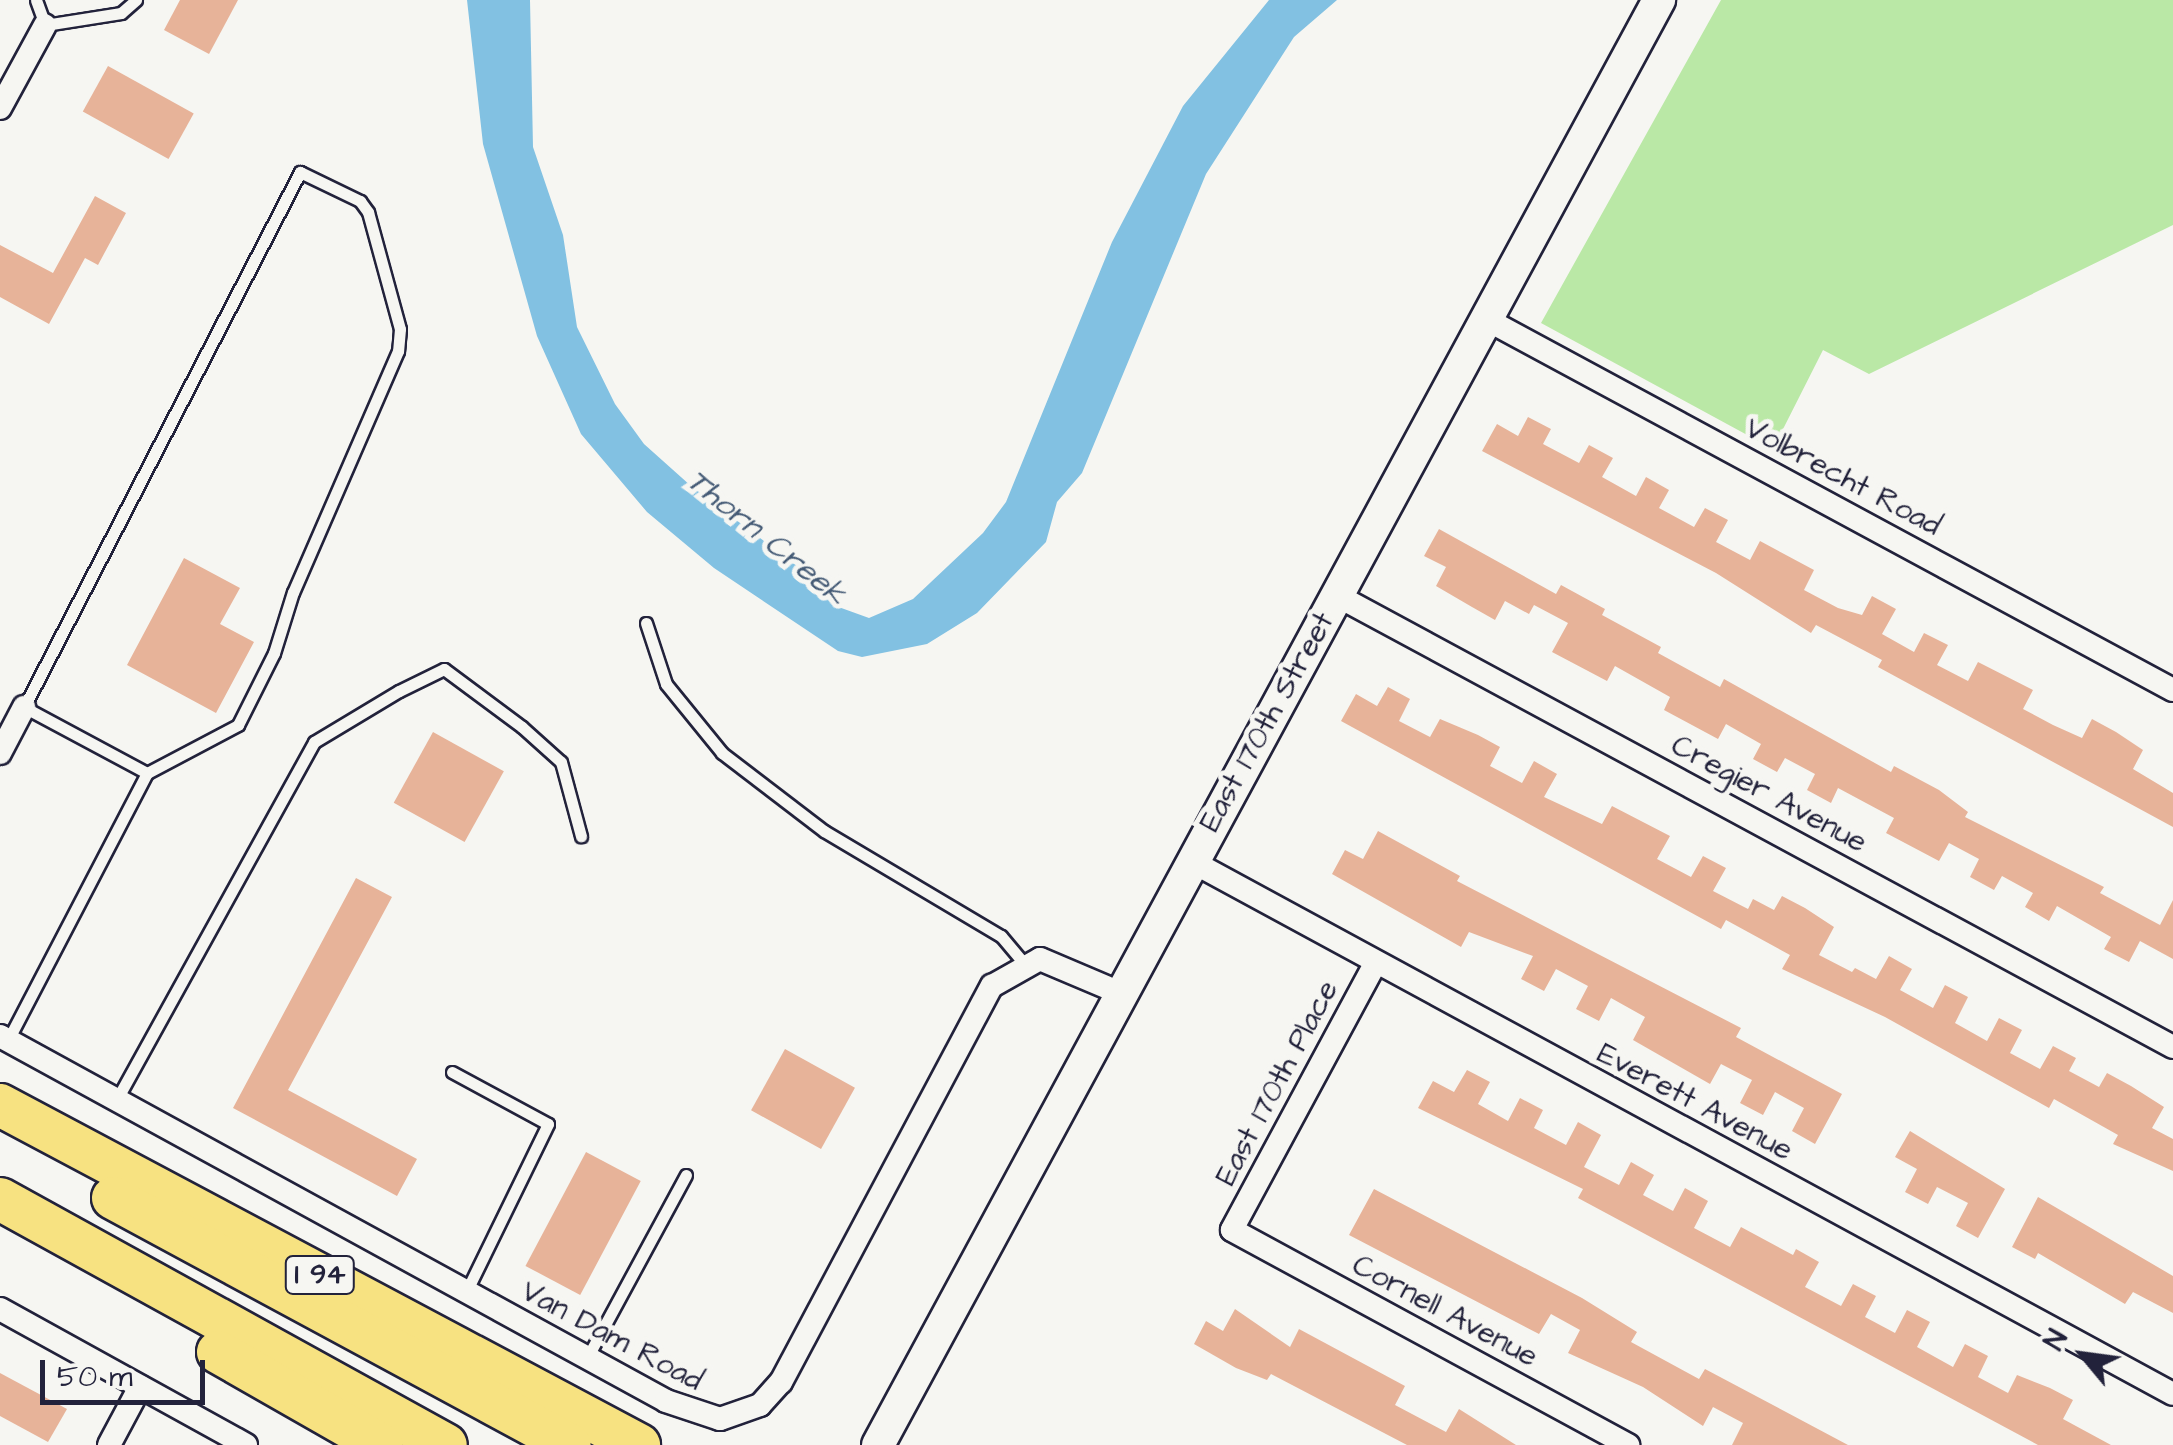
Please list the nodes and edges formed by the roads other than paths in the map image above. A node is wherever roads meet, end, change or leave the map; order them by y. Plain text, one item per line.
1 (36, 0) edge
2 (136, 0) edge
3 (1658, 0) edge
4 (45, 25) junction
5 (0, 108) edge
6 (1484, 318) junction
7 (1336, 594) junction
8 (646, 623) dead end
9 (2173, 690) edge
10 (24, 706) junction
11 (0, 753) edge
12 (147, 773) junction
13 (581, 836) dead end
14 (1191, 861) junction
15 (1024, 963) junction
16 (1376, 964) junction
17 (1120, 994) junction
18 (4, 1038) edge
19 (2173, 1046) edge
20 (452, 1072) dead end
21 (117, 1099) junction
22 (0, 1105) edge
23 (0, 1137) edge
24 (686, 1175) dead end
25 (0, 1199) edge
26 (0, 1228) edge
27 (1232, 1230) joint
28 (466, 1292) junction
29 (0, 1309) edge
30 (587, 1358) junction
31 (140, 1387) junction
32 (2173, 1394) edge
33 (109, 1445) edge
34 (246, 1445) edge
35 (381, 1445) edge
36 (446, 1445) edge
37 (570, 1445) edge
38 (639, 1445) edge
39 (878, 1445) edge
40 (1628, 1445) edge

1 - 4 lane
2 - 4 lane
3 - 6 street, East 170th Street
4 - 5 street
6 - 7 street, East 170th Street
6 - 9 street, Volbrecht Road
7 - 14 street, East 170th Street
7 - 19 street, Cregier Avenue
8 - 15 lane
10 - 11 street
10 - 12 lane
10 - 12 lane
12 - 18 lane
13 - 21 lane
14 - 16 street, Everett Avenue
14 - 17 street, East 170th Street
15 - 17 street
15 - 30 street, Van Dam Road
16 - 27 street, East 170th Place
16 - 32 street, Everett Avenue
17 - 39 street, East 170th Street
18 - 21 street, Van Dam Road
20 - 28 lane
21 - 28 street, Van Dam Road
22 - 38 highway, I 94
23 - 37 highway
24 - 30 lane
25 - 36 highway
26 - 35 highway
27 - 40 street, Cornell Avenue
28 - 30 street, Van Dam Road
29 - 31 street
31 - 33 street
31 - 34 street

